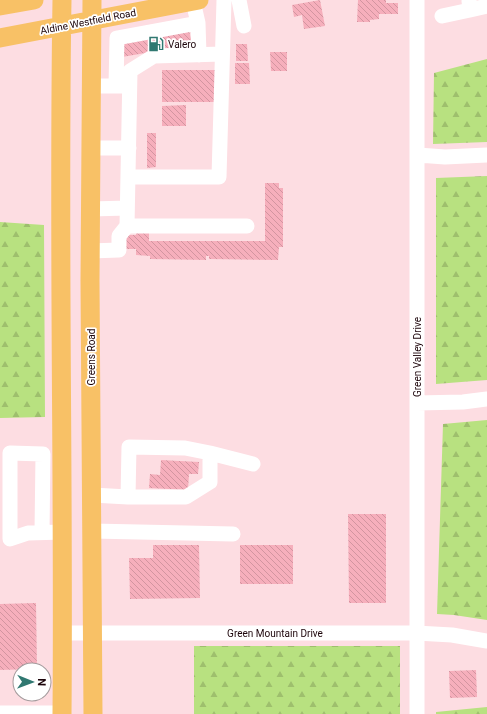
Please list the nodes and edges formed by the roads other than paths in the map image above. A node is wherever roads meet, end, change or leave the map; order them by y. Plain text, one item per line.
1 (34, 0) edge
2 (62, 0) edge
3 (92, 0) edge
4 (196, 0) edge
5 (224, 0) edge
6 (239, 0) edge
7 (417, 0) edge
8 (469, 5) edge
9 (0, 6) edge
10 (487, 6) edge
11 (139, 11) junction
12 (442, 16) dead end
13 (92, 21) junction
14 (198, 23) junction
15 (62, 26) junction
16 (244, 26) dead end
17 (141, 34) junction
18 (0, 38) edge
19 (222, 54) junction
20 (199, 55) junction
21 (91, 86) junction
22 (123, 86) junction
23 (91, 148) junction
24 (129, 148) junction
25 (418, 155) junction
26 (487, 155) edge
27 (128, 178) junction
28 (61, 208) junction
29 (91, 208) junction
30 (127, 208) junction
31 (127, 226) junction
32 (247, 226) dead end
33 (90, 251) junction
34 (487, 399) edge
35 (417, 403) junction
36 (210, 453) junction
37 (43, 454) junction
38 (63, 454) junction
39 (91, 455) junction
40 (253, 464) dead end
41 (92, 495) junction
42 (128, 496) junction
43 (92, 531) junction
44 (42, 532) junction
45 (63, 532) junction
46 (233, 534) dead end
47 (63, 632) junction
48 (93, 633) junction
49 (416, 633) junction
50 (487, 640) edge
51 (0, 713) edge
52 (62, 713) edge
53 (93, 714) edge
54 (417, 714) edge

1 - 9 main road
2 - 15 main road
3 - 13 main road, Greens Road
4 - 11 main road, Aldine Westfield Road
4 - 14 street
5 - 19 street
6 - 16 street
7 - 25 street, Green Valley Drive
8 - 10 street
8 - 12 street
11 - 13 main road, Aldine Westfield Road
11 - 17 street
13 - 15 main road, Aldine Westfield Road
13 - 21 main road, Greens Road
14 - 17 street
14 - 20 street
15 - 18 main road, Aldine Westfield Road
15 - 28 main road
17 - 22 street
19 - 20 street
19 - 27 street
20 - 22 street
21 - 22 street
21 - 23 main road, Greens Road
22 - 24 street
23 - 24 street
23 - 29 main road, Greens Road
24 - 27 street
25 - 26 street
25 - 35 street, Green Valley Drive
27 - 30 street
28 - 29 main road
28 - 38 main road
29 - 30 street
29 - 33 main road, Greens Road
30 - 31 street
31 - 32 street
31 - 33 street
33 - 39 main road, Greens Road
34 - 35 street
35 - 49 street, Green Valley Drive
36 - 40 street
36 - 42 street
36 - 42 street
37 - 38 street
37 - 44 street
37 - 44 street
38 - 39 main road
38 - 45 main road
39 - 41 main road, Greens Road
41 - 42 street
41 - 43 main road, Greens Road
43 - 46 street
43 - 48 main road, Greens Road
44 - 45 street
45 - 47 main road
47 - 48 street, Green Mountain Drive
47 - 52 main road
48 - 49 street, Green Mountain Drive
48 - 53 main road, Greens Road
49 - 50 street, Green Mountain Drive
49 - 54 street, Green Valley Drive
51 - 52 street

